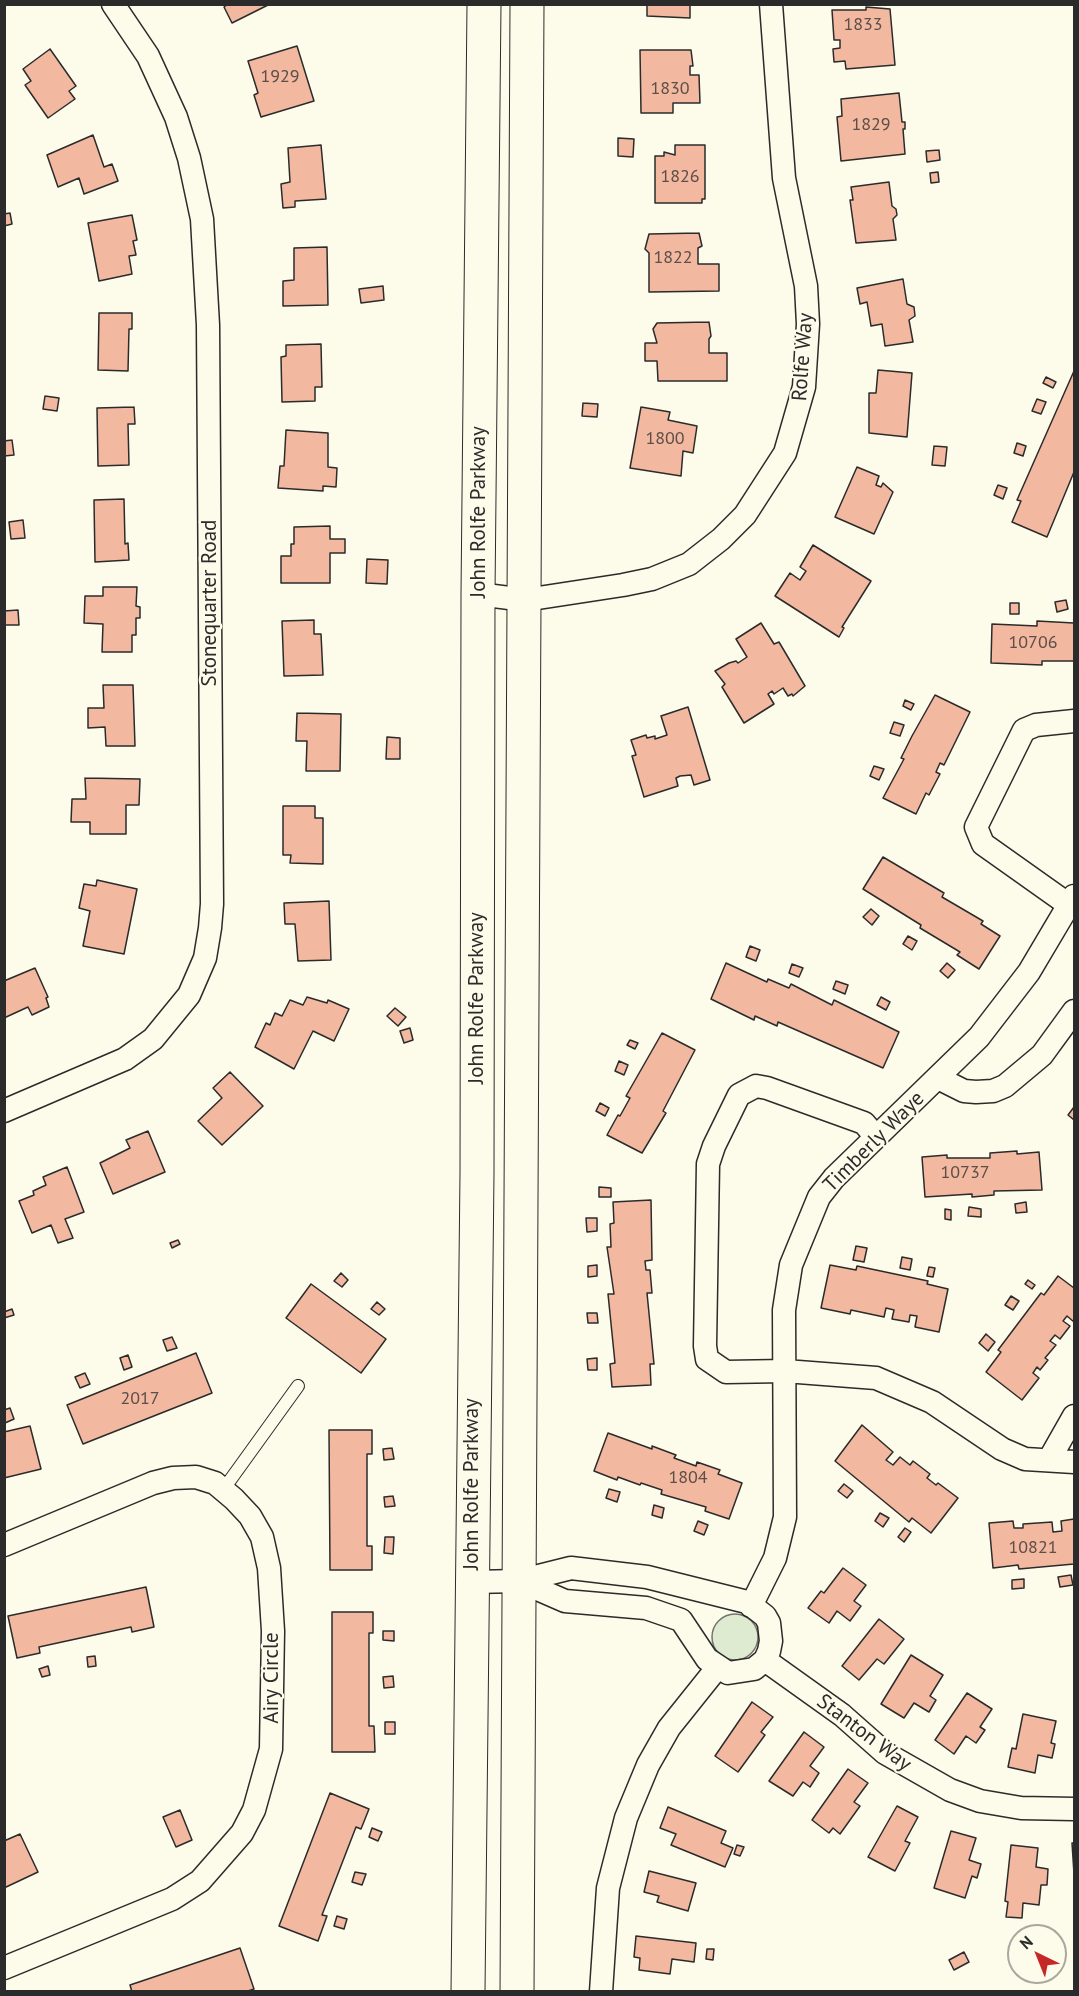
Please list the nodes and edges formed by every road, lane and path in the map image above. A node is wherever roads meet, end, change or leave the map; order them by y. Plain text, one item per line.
1 (112, 4) edge
2 (484, 4) edge
3 (527, 4) edge
4 (771, 4) edge
5 (478, 594) junction
6 (525, 600) junction
7 (1074, 721) edge
8 (1072, 900) edge
9 (1074, 1011) edge
10 (938, 1078) junction
11 (4, 1111) edge
12 (876, 1137) junction
13 (785, 1371) junction
14 (298, 1386) dead end
15 (1074, 1416) edge
16 (1049, 1460) junction
17 (1074, 1462) edge
18 (223, 1490) junction
19 (4, 1545) edge
20 (519, 1581) junction
21 (472, 1582) junction
22 (751, 1606) junction
23 (765, 1660) junction
24 (717, 1668) junction
25 (1074, 1809) edge
26 (4, 1968) edge
27 (468, 1992) edge
28 (517, 1992) edge
29 (601, 1992) edge

1 - 11 street, Stonequarter Road
2 - 5 main road, John Rolfe Parkway
3 - 6 main road
4 - 6 street, Rolfe Way
5 - 6 street, Rolfe Way
5 - 21 main road, John Rolfe Parkway
6 - 20 main road
7 - 8 street
8 - 10 street, Timberly Waye
9 - 10 street
10 - 12 street, Timberly Waye
12 - 13 street, Timberly Waye
12 - 13 street
13 - 16 street
13 - 22 street, Timberly Waye
14 - 18 lane
15 - 16 street
16 - 17 street
18 - 19 street, Airy Circle
18 - 26 street, Airy Circle
20 - 21 street
20 - 22 street
20 - 24 street
20 - 28 main road
21 - 27 main road, John Rolfe Parkway
22 - 23 street
23 - 24 street
23 - 25 street, Stanton Way
24 - 29 street

